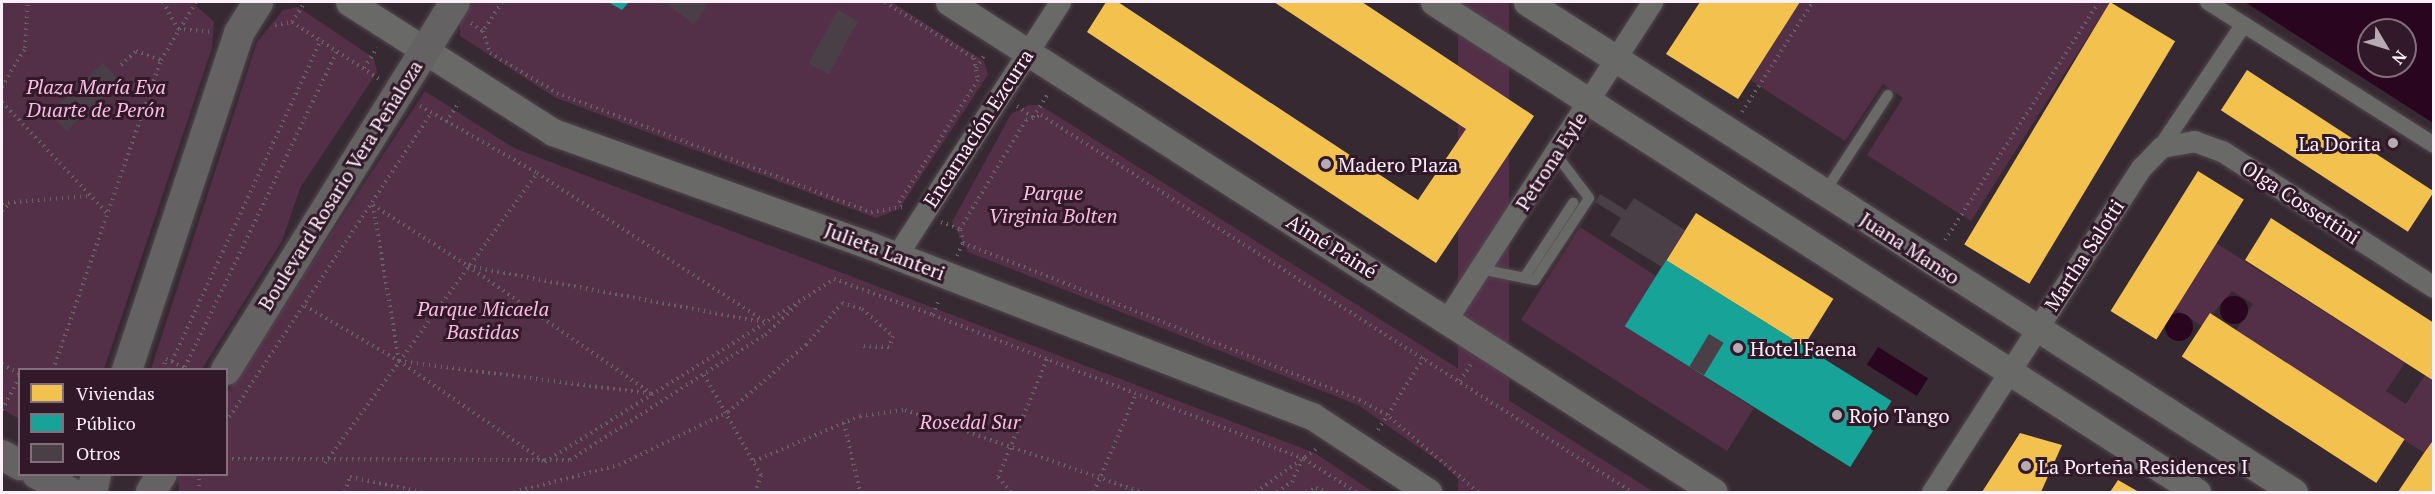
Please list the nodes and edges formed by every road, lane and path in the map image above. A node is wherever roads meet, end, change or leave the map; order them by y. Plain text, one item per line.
1 (28, 2) edge
2 (163, 2) edge
3 (196, 2) edge
4 (258, 2) edge
5 (349, 2) edge
6 (455, 2) edge
7 (502, 2) edge
8 (885, 2) edge
9 (949, 2) edge
10 (1060, 2) edge
11 (1434, 2) edge
12 (1527, 2) edge
13 (1652, 2) edge
14 (1813, 2) edge
15 (2099, 2) edge
16 (2208, 2) edge
17 (292, 22) dead end
18 (2244, 24) junction
19 (178, 29) junction
20 (321, 40) junction
21 (424, 50) junction
22 (337, 51) junction
23 (1027, 52) junction
24 (1616, 59) junction
25 (161, 60) junction
26 (121, 65) dead end
27 (2, 87) edge
28 (396, 90) junction
29 (1888, 95) dead end
30 (1590, 100) junction
31 (2, 102) edge
32 (431, 113) junction
33 (1729, 133) junction
34 (2433, 145) edge
35 (2161, 147) junction
36 (1556, 153) junction
37 (537, 172) junction
38 (1824, 193) junction
39 (89, 196) junction
40 (1573, 202) dead end
41 (2, 203) edge
42 (9, 204) junction
43 (373, 205) junction
44 (2, 211) edge
45 (110, 215) junction
46 (963, 243) junction
47 (897, 255) junction
48 (1931, 261) junction
49 (468, 266) junction
50 (1480, 268) junction
51 (949, 276) junction
52 (1524, 278) junction
53 (2433, 287) edge
54 (809, 294) junction
55 (305, 306) junction
56 (933, 315) junction
57 (1447, 319) junction
58 (766, 322) junction
59 (2036, 329) junction
60 (861, 346) dead end
61 (1424, 357) junction
62 (1047, 359) junction
63 (172, 361) junction
64 (399, 361) junction
65 (2, 364) edge
66 (185, 367) joint
67 (53, 368) edge
68 (127, 368) edge
69 (163, 368) edge
70 (227, 368) edge
71 (2010, 370) junction
72 (18, 374) edge
73 (704, 375) junction
74 (18, 379) edge
75 (652, 394) junction
76 (1136, 394) junction
77 (2, 410) edge
78 (728, 412) junction
79 (1387, 415) junction
80 (228, 419) edge
81 (843, 423) junction
82 (1338, 431) junction
83 (1011, 447) junction
84 (1366, 448) junction
85 (2, 455) edge
86 (228, 459) edge
87 (1304, 459) junction
88 (754, 461) junction
89 (546, 462) junction
90 (1300, 463) junction
91 (18, 464) edge
92 (324, 464) junction
93 (41, 476) edge
94 (96, 476) edge
95 (161, 476) edge
96 (199, 476) edge
97 (1100, 478) junction
98 (70, 492) edge
99 (92, 492) edge
100 (151, 492) edge
101 (199, 492) edge
102 (345, 492) edge
103 (422, 492) edge
104 (514, 492) edge
105 (755, 492) edge
106 (860, 492) edge
107 (1011, 492) edge
108 (1094, 492) edge
109 (1141, 492) edge
110 (1256, 492) edge
111 (1277, 492) edge
112 (1306, 492) edge
113 (1327, 492) edge
114 (1356, 492) edge
115 (1428, 492) edge
116 (1478, 492) edge
117 (1632, 492) edge
118 (1714, 492) edge
119 (1932, 492) edge
120 (2197, 492) edge
121 (2294, 492) edge

1 - 27 path
2 - 19 path
3 - 19 path
4 - 68 main road
5 - 21 street, Julieta Lanteri
6 - 21 main road, Boulevard Rosario Vera Peñaloza
7 - 8 path
9 - 23 street, Aimé Painé
10 - 23 street, Encarnación Ezcurra
11 - 30 street
12 - 24 street, Juana Manso
13 - 24 street, Petrona Eyle
14 - 33 path
15 - 48 path
16 - 18 street
17 - 20 path
18 - 34 street
18 - 35 street, Martha Salotti
19 - 25 path
20 - 22 path
20 - 63 path
21 - 28 main road, Boulevard Rosario Vera Peñaloza
21 - 47 street, Julieta Lanteri
22 - 28 path
22 - 66 path
23 - 47 street, Encarnación Ezcurra
23 - 57 street, Aimé Painé
24 - 30 street, Petrona Eyle
24 - 33 street, Juana Manso
25 - 26 path
25 - 45 path
28 - 32 path
28 - 70 main road, Boulevard Rosario Vera Peñaloza
29 - 38 lane
30 - 36 street, Petrona Eyle
30 - 71 street
31 - 39 path
32 - 37 path
32 - 43 path
33 - 38 street, Juana Manso
35 - 53 street, Olga Cossettini
35 - 59 street, Martha Salotti
36 - 50 street, Petrona Eyle
36 - 52 lane
37 - 49 path
37 - 58 path
38 - 48 street, Juana Manso
39 - 42 path
39 - 45 path
40 - 52 lane
41 - 42 path
42 - 44 path
43 - 49 path
43 - 55 path
43 - 64 path
45 - 67 path
46 - 51 path
46 - 61 path
46 - 79 path
47 - 51 street, Julieta Lanteri
48 - 59 street, Juana Manso
49 - 58 path
49 - 64 path
49 - 75 path
50 - 52 lane
50 - 57 street, Petrona Eyle
51 - 56 path
51 - 82 street, Julieta Lanteri
54 - 56 path
54 - 58 path
54 - 73 path
55 - 64 path
55 - 80 path
56 - 62 path
57 - 118 street, Aimé Painé
58 - 75 path
59 - 71 street, Martha Salotti
59 - 121 street, Juana Manso
60 - 78 path
61 - 79 path
61 - 117 path
62 - 76 path
62 - 83 path
63 - 66 path
63 - 69 path
64 - 75 path
64 - 89 path
64 - 92 path
65 - 72 path
71 - 119 street, Martha Salotti
71 - 120 street
73 - 78 path
73 - 89 path
74 - 77 path
75 - 89 path
76 - 87 path
76 - 97 path
78 - 88 path
78 - 104 path
79 - 84 path
79 - 116 path
81 - 83 path
81 - 88 path
81 - 106 path
82 - 84 street, Julieta Lanteri
82 - 87 path
83 - 97 path
83 - 107 path
84 - 115 street, Julieta Lanteri
85 - 91 main road
86 - 92 path
87 - 90 path
87 - 114 path
88 - 105 path
89 - 92 path
90 - 110 path
90 - 111 path
93 - 98 main road
94 - 99 main road
95 - 100 main road
96 - 101 path
97 - 108 path
97 - 109 path
102 - 103 path
112 - 113 path

